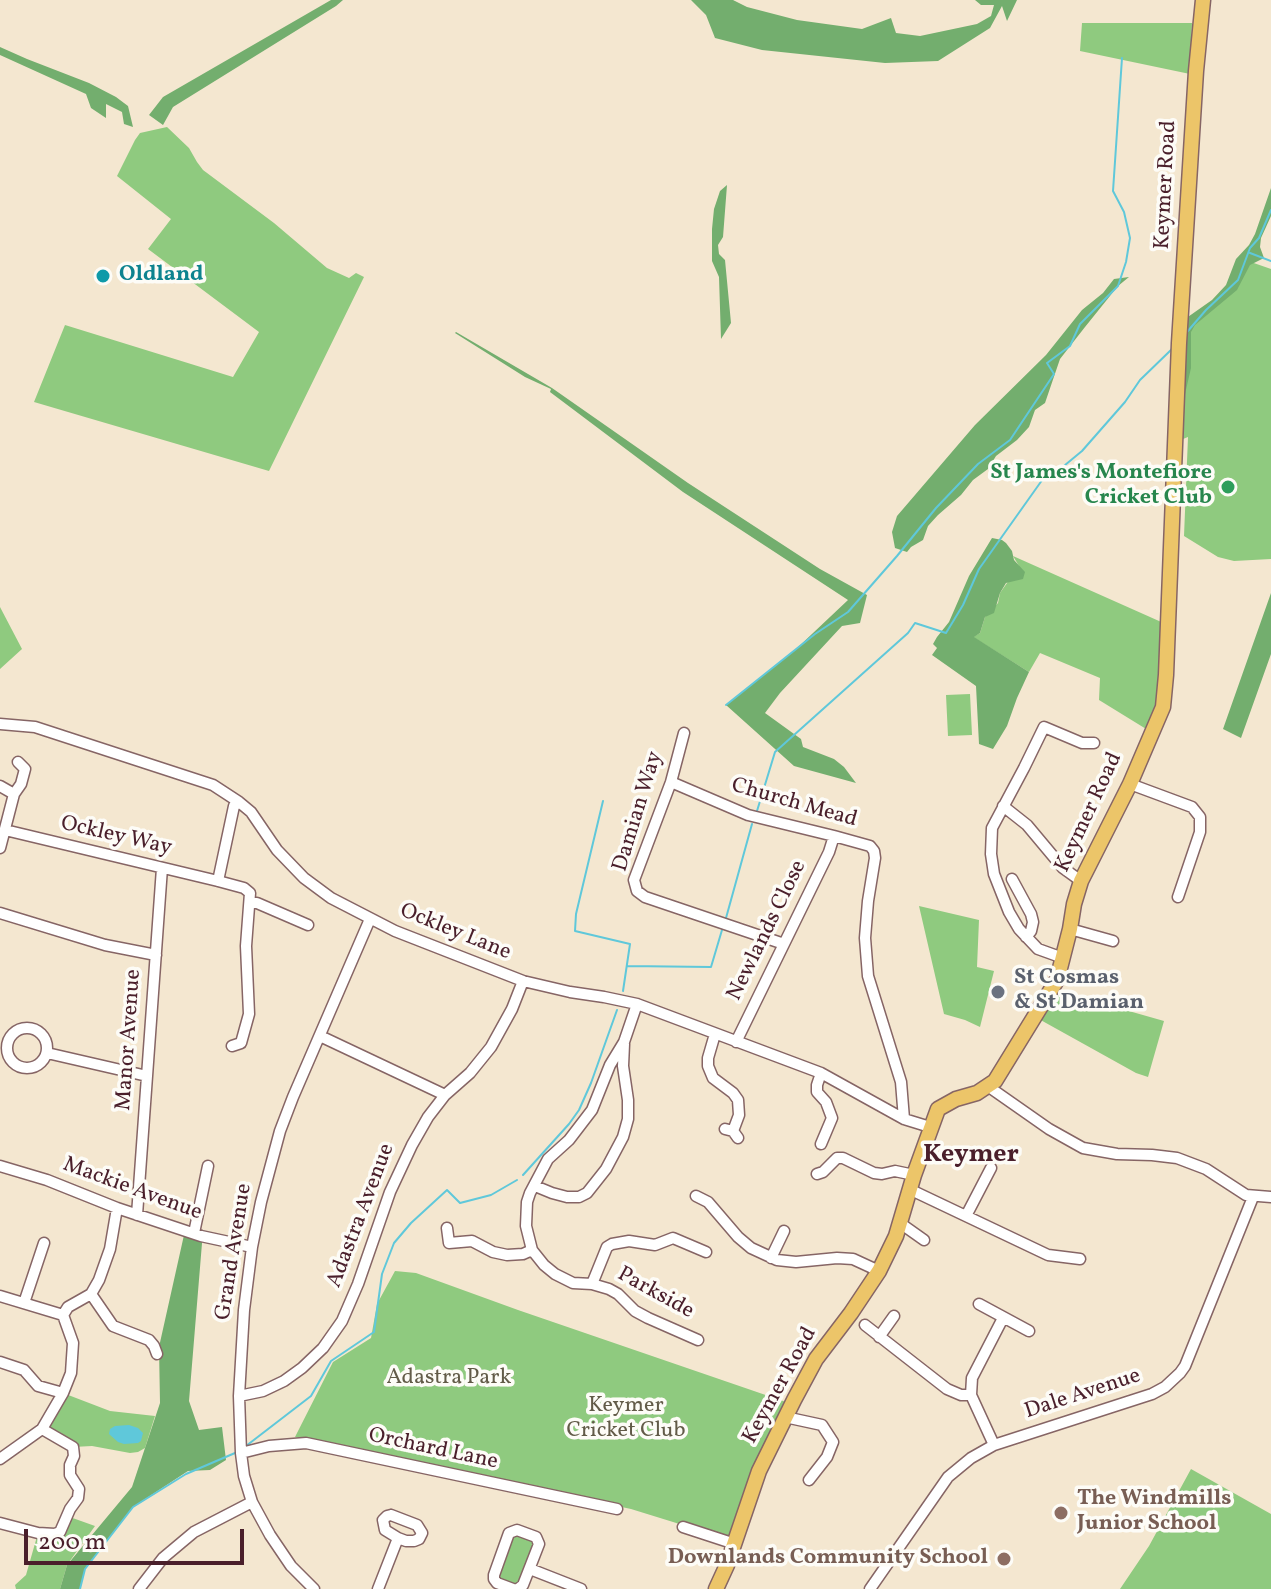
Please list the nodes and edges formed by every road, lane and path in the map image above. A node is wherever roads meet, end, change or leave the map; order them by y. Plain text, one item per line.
1 (1203, 0) edge
2 (0, 724) edge
3 (684, 733) dead end
4 (1094, 743) dead end
5 (18, 762) dead end
6 (671, 782) junction
7 (1130, 784) junction
8 (0, 786) edge
9 (14, 794) junction
10 (239, 802) junction
11 (1003, 806) junction
12 (5, 830) junction
13 (834, 836) junction
14 (0, 848) edge
15 (162, 868) junction
16 (1012, 879) dead end
17 (218, 881) junction
18 (1081, 881) junction
19 (1178, 897) dead end
20 (250, 903) junction
21 (0, 913) edge
22 (370, 919) junction
23 (308, 925) dead end
24 (1070, 929) junction
25 (1026, 937) junction
26 (1113, 941) dead end
27 (784, 944) junction
28 (156, 955) junction
29 (1063, 958) junction
30 (523, 981) junction
31 (637, 1004) junction
32 (715, 1034) junction
33 (320, 1036) junction
34 (624, 1042) junction
35 (736, 1042) junction
36 (232, 1046) dead end
37 (47, 1053) junction
38 (821, 1073) junction
39 (147, 1076) junction
40 (989, 1087) junction
41 (445, 1095) junction
42 (904, 1119) junction
43 (930, 1127) junction
44 (732, 1133) dead end
45 (821, 1144) dead end
46 (0, 1166) edge
47 (208, 1166) dead end
48 (991, 1168) dead end
49 (817, 1174) dead end
50 (912, 1182) junction
51 (535, 1186) junction
52 (696, 1196) dead end
53 (1253, 1197) junction
54 (1271, 1197) edge
55 (117, 1208) junction
56 (137, 1215) junction
57 (966, 1216) junction
58 (900, 1223) junction
59 (447, 1228) dead end
60 (784, 1231) dead end
61 (194, 1233) junction
62 (924, 1240) dead end
63 (44, 1243) dead end
64 (252, 1247) junction
65 (532, 1250) junction
66 (706, 1252) dead end
67 (771, 1258) junction
68 (1080, 1259) dead end
69 (879, 1271) junction
70 (592, 1284) junction
71 (91, 1294) junction
72 (1, 1296) edge
73 (24, 1303) junction
74 (979, 1304) dead end
75 (63, 1315) junction
76 (894, 1316) dead end
77 (1003, 1318) junction
78 (865, 1325) dead end
79 (1029, 1331) dead end
80 (879, 1337) junction
81 (698, 1340) dead end
82 (157, 1354) dead end
83 (0, 1362) edge
84 (63, 1393) junction
85 (971, 1395) junction
86 (239, 1396) junction
87 (785, 1417) junction
88 (42, 1429) junction
89 (994, 1445) junction
90 (241, 1453) junction
91 (0, 1459) edge
92 (809, 1480) dead end
93 (252, 1502) junction
94 (617, 1509) dead end
95 (0, 1523) edge
96 (683, 1527) dead end
97 (398, 1538) dead end
98 (735, 1544) junction
99 (530, 1569) junction
100 (139, 1589) edge
101 (314, 1589) edge
102 (378, 1589) edge
103 (516, 1589) edge
104 (581, 1589) edge
105 (716, 1589) edge
106 (870, 1589) edge

1 - 7 main road, Keymer Road
2 - 10 street, Ockley Lane
3 - 6 street, Damian Way
4 - 11 street
5 - 9 street
6 - 13 street, Church Mead
6 - 27 street, Damian Way
7 - 18 main road, Keymer Road
7 - 19 street
8 - 9 street
9 - 12 street
10 - 17 street
10 - 22 street, Ockley Lane
11 - 18 street
11 - 25 street
12 - 14 street
12 - 15 street, Ockley Way
13 - 27 street, Newlands Close
13 - 42 street, Church Mead
15 - 17 street, Ockley Way
15 - 28 street, Manor Avenue
16 - 25 street
17 - 20 street, Ockley Way
18 - 24 main road, Keymer Road
20 - 23 street, Ockley Way
20 - 36 street
21 - 28 street
22 - 30 street, Ockley Lane
22 - 33 street, Grand Avenue
24 - 26 street
24 - 29 main road, Keymer Road
25 - 29 street
27 - 35 street, Newlands Close
28 - 39 street, Manor Avenue
29 - 40 main road, Keymer Road
30 - 31 street, Ockley Lane
30 - 41 street, Adastra Avenue
31 - 32 street, Ockley Lane
31 - 34 street
32 - 35 street, Ockley Lane
32 - 44 street
33 - 41 street
33 - 64 street, Grand Avenue
34 - 51 street
34 - 51 street
35 - 38 street, Ockley Lane
37 - 37 street
37 - 39 street
38 - 42 street, Ockley Lane
38 - 45 street
39 - 56 street, Manor Avenue
40 - 43 main road, Keymer Road
40 - 53 street
41 - 86 street, Adastra Avenue
42 - 43 street, Ockley Lane
43 - 50 main road, Keymer Road
46 - 55 street, Mackie Avenue
47 - 61 street
48 - 57 street
49 - 50 street
50 - 57 street
50 - 58 main road, Keymer Road
51 - 65 street
52 - 67 street
53 - 54 street
53 - 89 street, Dale Avenue
55 - 56 street, Mackie Avenue
55 - 71 street
56 - 61 street, Mackie Avenue
57 - 68 street
58 - 62 street
58 - 69 main road, Keymer Road
59 - 65 street
60 - 67 street
61 - 64 street, Mackie Avenue
63 - 73 street
64 - 86 street, Grand Avenue
65 - 70 street, Parkside
66 - 70 street
67 - 69 street
69 - 87 main road, Keymer Road
70 - 81 street, Parkside
71 - 75 street
71 - 82 street
72 - 73 street
73 - 75 street
74 - 77 street
75 - 84 street
76 - 80 street
77 - 79 street
77 - 85 street
78 - 80 street
80 - 85 street
83 - 84 street
84 - 88 street
85 - 89 street
86 - 90 street, Grand Avenue
87 - 92 street
87 - 98 main road, Keymer Road
88 - 91 street
88 - 95 street
89 - 106 street, Dale Avenue
90 - 93 street, Grand Avenue
90 - 94 street, Orchard Lane
93 - 100 street
93 - 101 street, Grand Avenue
96 - 98 street
97 - 102 street
98 - 105 main road, Keymer Road
99 - 103 street
99 - 103 street
99 - 104 street

